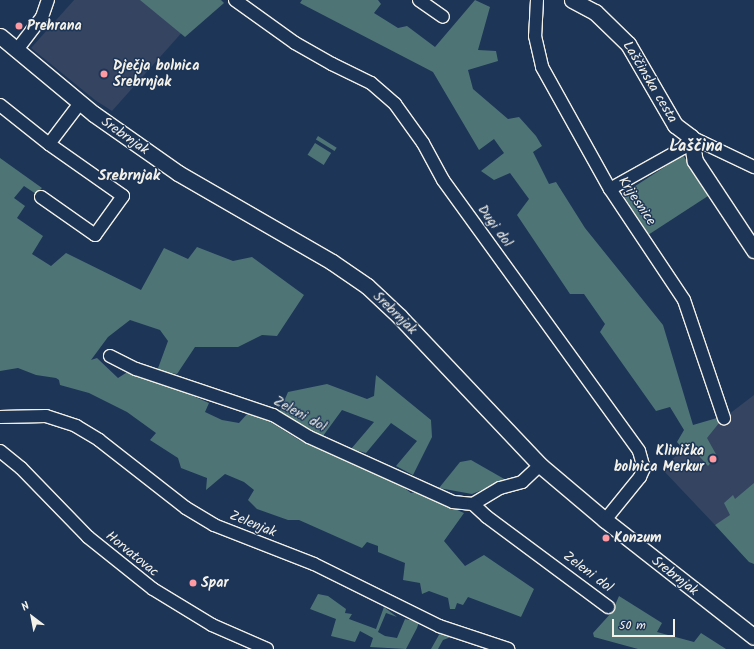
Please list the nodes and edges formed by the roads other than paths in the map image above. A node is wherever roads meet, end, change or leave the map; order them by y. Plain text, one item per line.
1 (48, 0) edge
2 (235, 0) edge
3 (419, 0) edge
4 (537, 0) edge
5 (572, 0) edge
6 (443, 16) dead end
7 (0, 36) edge
8 (16, 51) junction
9 (80, 103) junction
10 (0, 105) edge
11 (691, 138) junction
12 (49, 144) junction
13 (754, 167) edge
14 (610, 189) junction
15 (41, 197) dead end
16 (754, 250) edge
17 (110, 356) dead end
18 (0, 418) edge
19 (724, 418) dead end
20 (0, 451) edge
21 (540, 465) junction
22 (473, 504) junction
23 (605, 520) junction
24 (608, 607) dead end
25 (754, 637) edge
26 (244, 645) edge
27 (267, 649) edge
28 (508, 649) edge

1 - 8 street
2 - 23 street, Dugi dol
3 - 6 street
4 - 14 street, Krijesnice
5 - 11 main road, Laščinska cesta
7 - 8 main road, Srebrnjak
8 - 9 main road, Srebrnjak
9 - 12 street
9 - 21 main road, Srebrnjak
10 - 12 street
11 - 13 street, Laščinska cesta
11 - 14 street
11 - 16 main road
12 - 15 street
14 - 19 street, Krijesnice
17 - 22 street, Zeleni dol
18 - 28 street, Zelenjak
20 - 26 street, Horvatovac
21 - 22 street
21 - 23 main road, Srebrnjak
22 - 24 street, Zeleni dol
23 - 25 main road, Srebrnjak
26 - 27 street, Horvatovac

